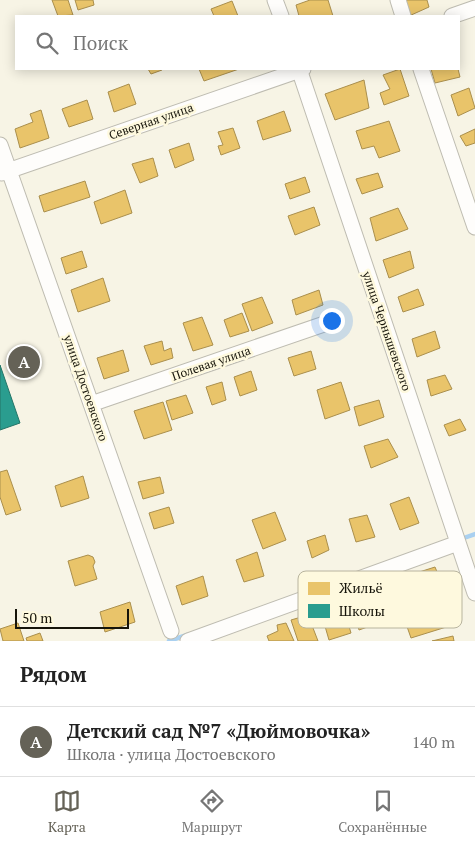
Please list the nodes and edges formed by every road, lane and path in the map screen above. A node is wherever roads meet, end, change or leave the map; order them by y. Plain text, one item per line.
1 (276, 0) edge
2 (398, 0) edge
3 (475, 8) edge
4 (281, 15) edge
5 (403, 15) edge
6 (455, 15) edge
7 (297, 70) edge
8 (300, 70) edge
9 (421, 70) edge
10 (0, 145) edge
11 (5, 172) edge
12 (475, 227) edge
13 (330, 322) dead end
14 (91, 404) junction
15 (458, 543) junction
16 (381, 571) edge
17 (475, 593) edge
18 (298, 601) edge
19 (173, 638) edge
20 (188, 641) edge

1 - 4 street
2 - 5 street
3 - 6 street
7 - 11 street, Северная улица
8 - 15 street, улица Чернышевского
9 - 12 street
10 - 11 street, улица Достоевского
11 - 14 street, улица Достоевского
13 - 14 street, Полевая улица
14 - 19 street, улица Достоевского
15 - 16 street
15 - 17 street, улица Чернышевского
18 - 20 street

